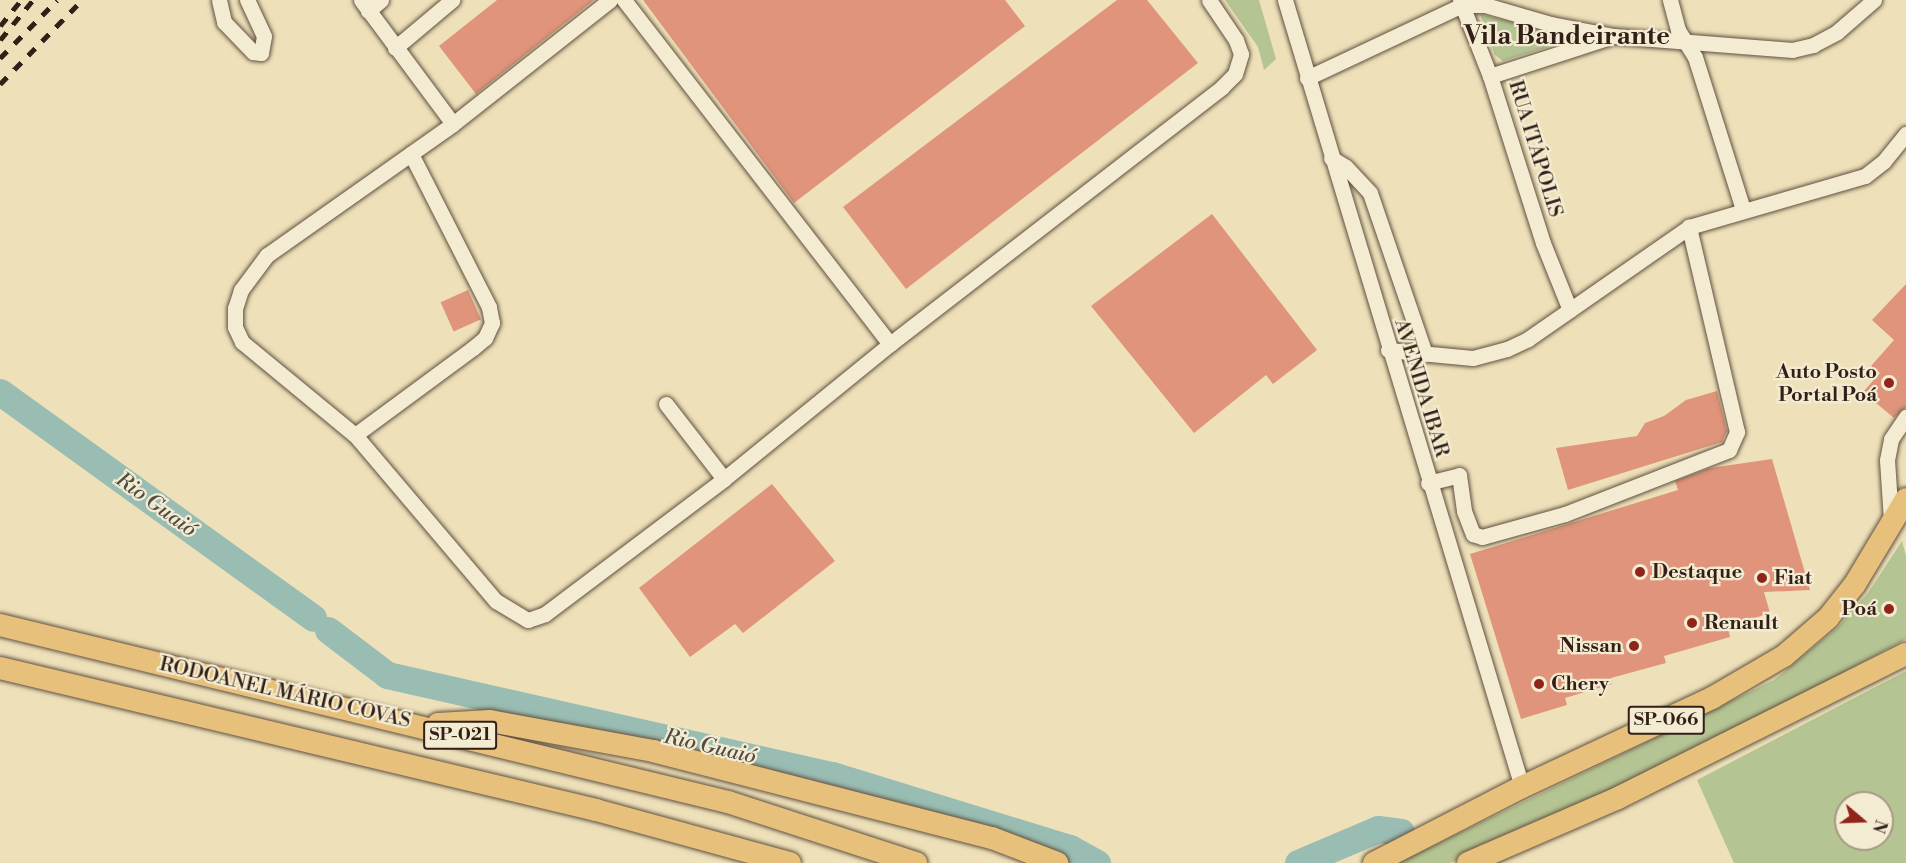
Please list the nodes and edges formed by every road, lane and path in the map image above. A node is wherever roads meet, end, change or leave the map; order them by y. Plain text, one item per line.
1 (219, 0) edge
2 (247, 0) edge
3 (381, 0) edge
4 (452, 0) edge
5 (610, 0) edge
6 (624, 0) edge
7 (1209, 0) edge
8 (1285, 0) edge
9 (1670, 0) edge
10 (1874, 0) edge
11 (1461, 3) edge
12 (364, 5) edge
13 (1614, 36) junction
14 (1686, 42) junction
15 (395, 48) junction
16 (1490, 76) junction
17 (1307, 78) junction
18 (453, 124) junction
19 (1906, 134) edge
20 (411, 154) junction
21 (1331, 158) junction
22 (1743, 209) junction
23 (1689, 227) junction
24 (1570, 310) junction
25 (890, 344) junction
26 (1388, 350) junction
27 (1425, 354) junction
28 (666, 404) dead end
29 (1906, 417) edge
30 (355, 435) junction
31 (724, 479) junction
32 (1428, 483) junction
33 (1904, 504) edge
34 (1898, 532) edge
35 (0, 625) edge
36 (1906, 654) edge
37 (0, 668) edge
38 (420, 725) junction
39 (1522, 787) junction
40 (1384, 858) edge
41 (790, 863) edge
42 (916, 863) edge
43 (1057, 863) edge
44 (1365, 863) edge
45 (1468, 863) edge

1 - 2 street
3 - 12 street
4 - 15 street
5 - 18 street
6 - 25 street
7 - 25 street
8 - 17 street, AVENIDA IBAR
9 - 14 street
10 - 14 street
11 - 13 street
11 - 16 street, RUA ITÁPOLIS
11 - 17 street
12 - 15 street
13 - 14 street
13 - 16 street
14 - 22 street
15 - 18 street
16 - 24 street, RUA ITÁPOLIS
17 - 21 street, AVENIDA IBAR
18 - 20 street
19 - 22 street
20 - 30 street
20 - 30 street
21 - 26 street, AVENIDA IBAR
21 - 27 street
22 - 23 street
23 - 24 street
23 - 32 street
24 - 27 street
25 - 31 street
26 - 27 street
26 - 32 street, AVENIDA IBAR
28 - 31 street
29 - 34 street
30 - 31 street
32 - 39 street, AVENIDA IBAR
33 - 34 highway, SP-066
34 - 39 highway, SP-066
35 - 38 highway, RODOANEL MÁRIO COVAS / SP-021
36 - 45 highway, SP-066
37 - 41 highway, RODOANEL MÁRIO COVAS / SP-021
38 - 42 highway, RODOANEL MÁRIO COVAS / SP-021
38 - 43 highway
39 - 40 highway, SP-066
40 - 44 highway

